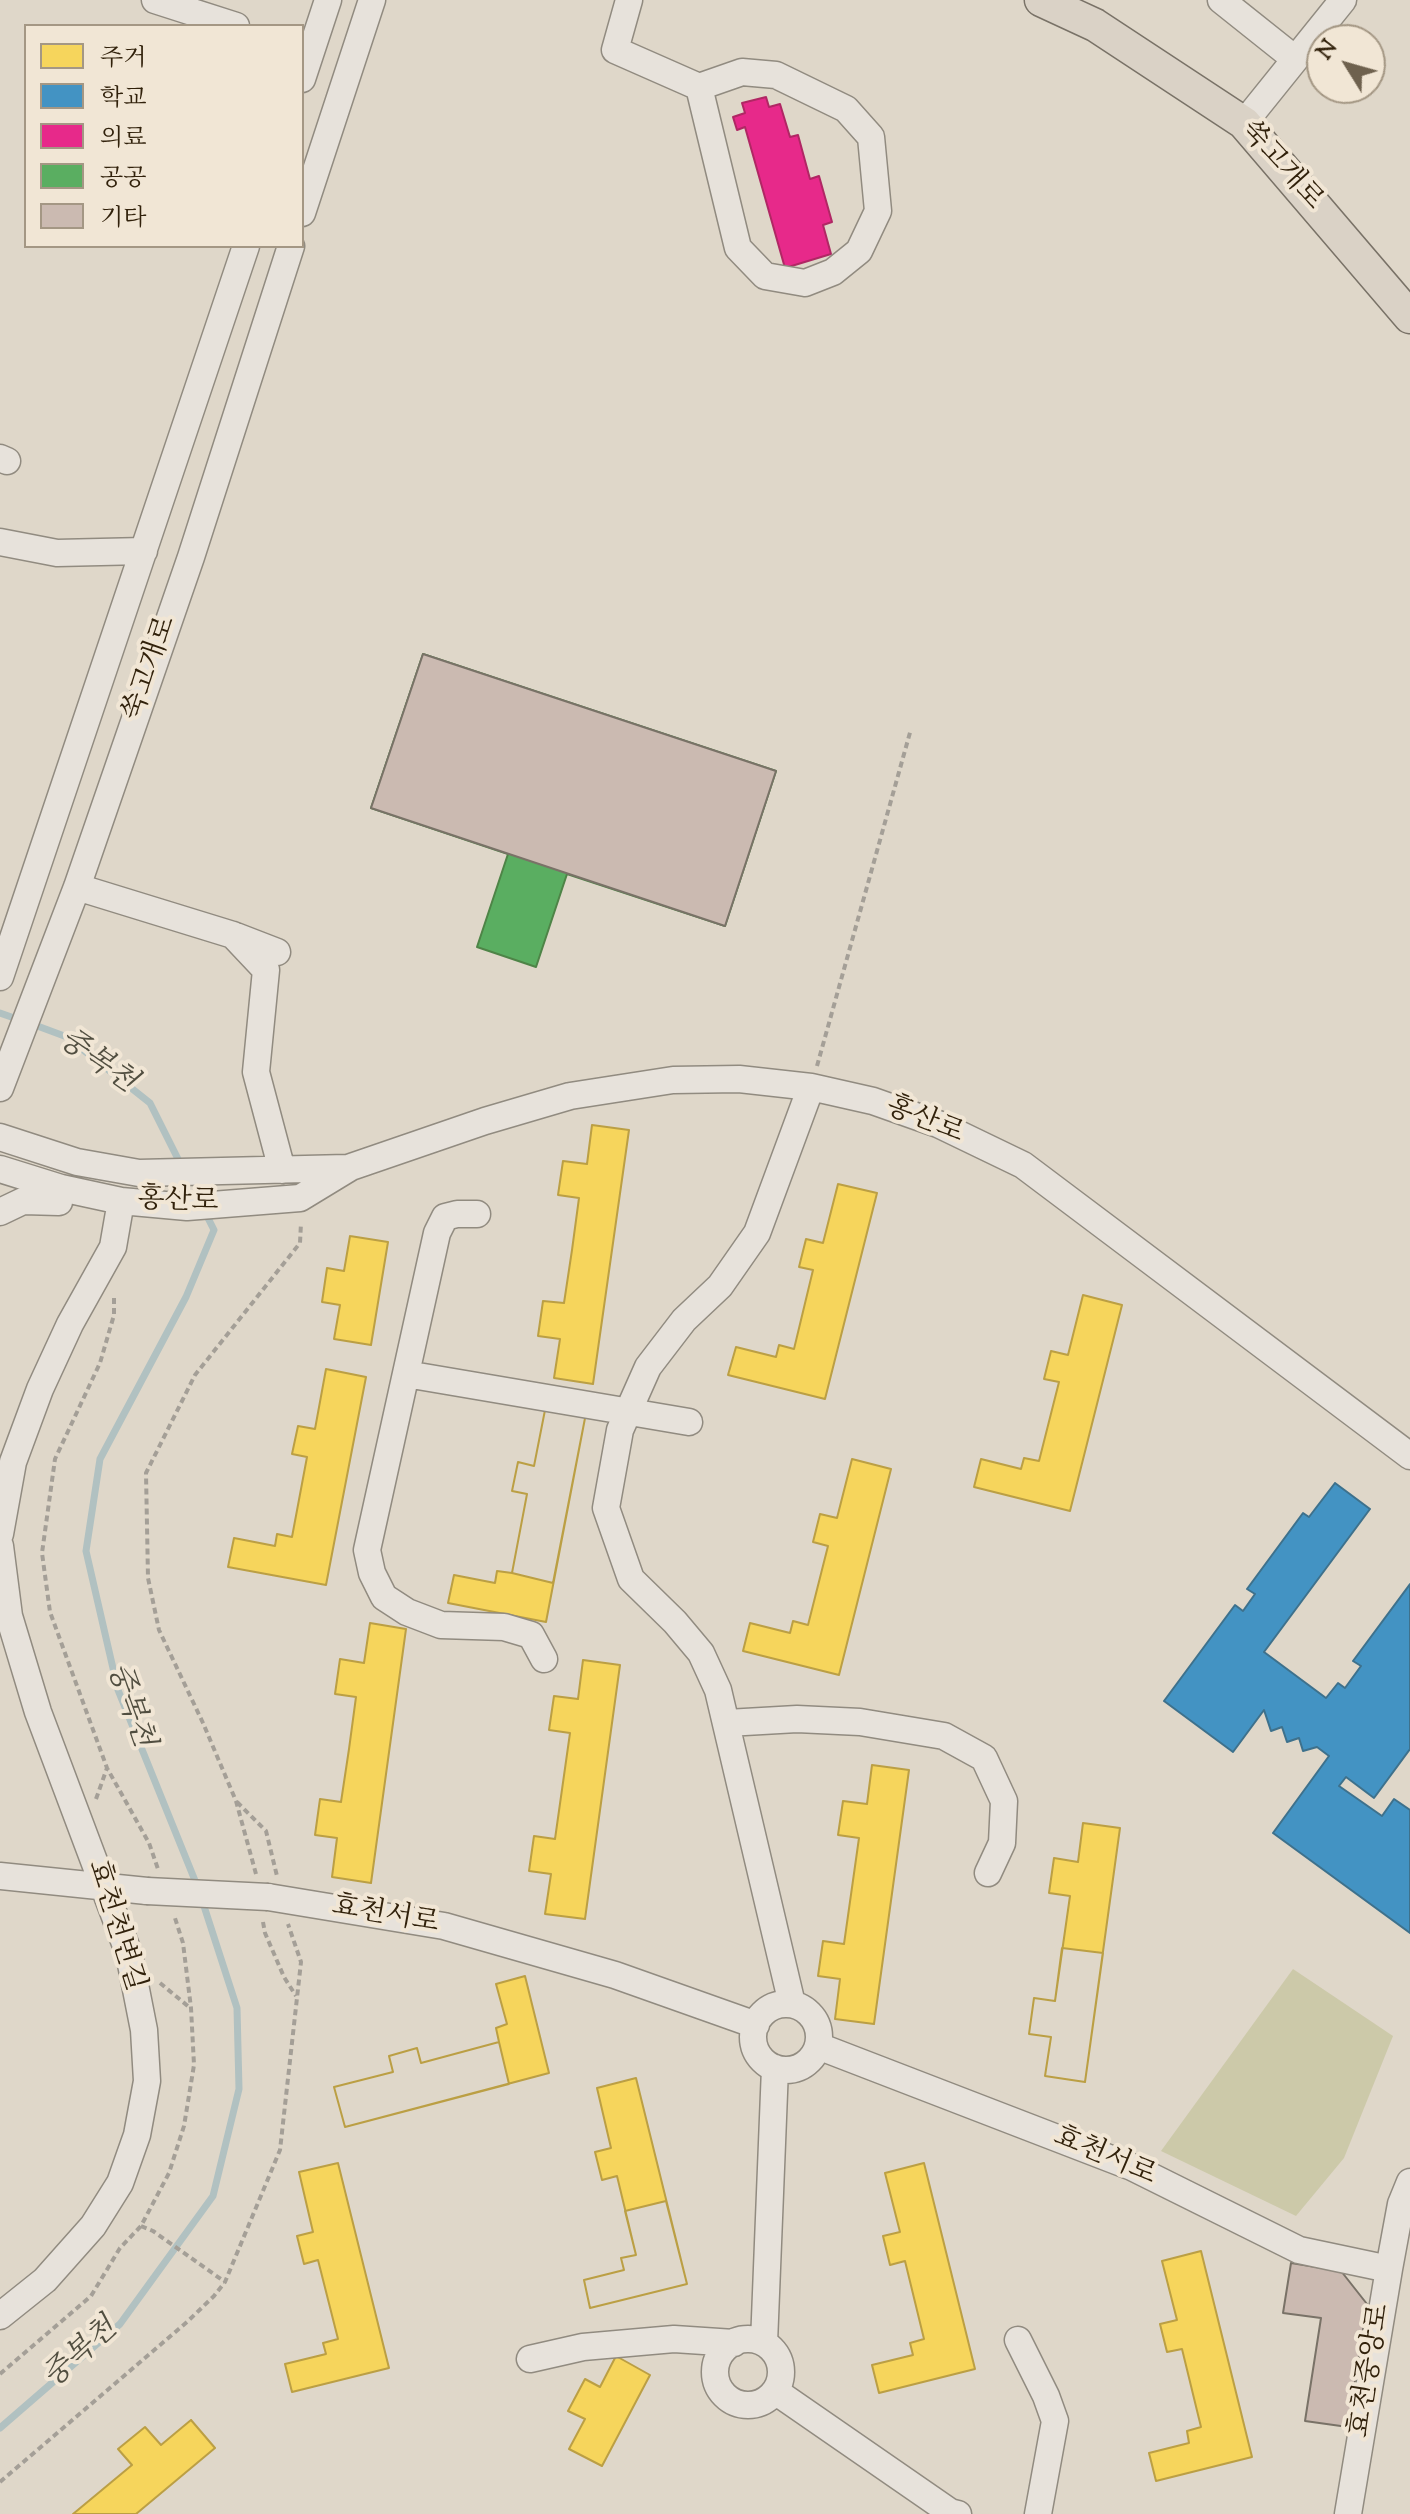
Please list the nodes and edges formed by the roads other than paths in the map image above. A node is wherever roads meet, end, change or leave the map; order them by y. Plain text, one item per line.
1 (155, 0) edge
2 (328, 0) edge
3 (372, 0) edge
4 (629, 0) edge
5 (1041, 0) edge
6 (1221, 0) edge
7 (1343, 0) edge
8 (230, 24) edge
9 (307, 49) edge
10 (1295, 59) junction
11 (699, 87) junction
12 (1244, 123) junction
13 (304, 207) edge
14 (245, 248) edge
15 (290, 248) edge
16 (1410, 317) edge
17 (0, 543) edge
18 (144, 551) junction
19 (77, 887) junction
20 (233, 935) junction
21 (277, 952) dead end
22 (3, 970) edge
23 (4, 1077) edge
24 (811, 1087) junction
25 (0, 1137) edge
26 (351, 1167) junction
27 (0, 1169) edge
28 (282, 1170) junction
29 (61, 1188) junction
30 (133, 1201) junction
31 (0, 1212) edge
32 (477, 1214) dead end
33 (406, 1374) junction
34 (629, 1410) junction
35 (689, 1422) dead end
36 (1410, 1456) edge
37 (0, 1534) edge
38 (0, 1546) edge
39 (544, 1659) dead end
40 (727, 1723) junction
41 (988, 1873) dead end
42 (0, 1876) edge
43 (104, 1888) junction
44 (792, 2004) junction
45 (756, 2025) junction
46 (818, 2046) junction
47 (775, 2068) junction
48 (1410, 2182) edge
49 (1389, 2269) junction
50 (0, 2316) edge
51 (1018, 2340) dead end
52 (734, 2343) junction
53 (764, 2343) junction
54 (530, 2359) dead end
55 (775, 2391) junction
56 (958, 2514) edge
57 (1038, 2514) edge
58 (1348, 2514) edge

1 - 8 street
2 - 9 street
3 - 13 street
4 - 11 street
5 - 12 main road, 쑥고개로
6 - 10 street
7 - 10 street
10 - 12 street
11 - 11 street
12 - 16 main road, 쑥고개로
14 - 18 street, 쑥고개로
15 - 19 street, 쑥고개로
17 - 18 street
18 - 22 street, 쑥고개로
19 - 20 street
19 - 23 street, 쑥고개로
20 - 21 street
20 - 28 street
24 - 26 street, 홍산로
24 - 34 street
24 - 36 street, 홍산로
25 - 28 street, 홍산로
26 - 28 street, 홍산로
26 - 30 street, 홍산로
27 - 29 street, 홍산로
29 - 30 street, 홍산로
29 - 31 street
30 - 37 street
32 - 33 street
33 - 34 street
33 - 39 street
34 - 35 street
34 - 40 street
38 - 43 street, 효천천변길
40 - 41 street
40 - 44 street
42 - 43 street, 효천서로
43 - 45 street, 효천서로, bridge
43 - 50 street, 효천천변길
44 - 45 street
44 - 46 street
45 - 47 street
46 - 47 street
46 - 49 street, 효천서로
47 - 53 street
48 - 49 street, 효천중앙로
49 - 58 street, 효천중앙로
51 - 57 street
52 - 53 street
52 - 54 street
52 - 55 street
53 - 55 street
55 - 56 street

